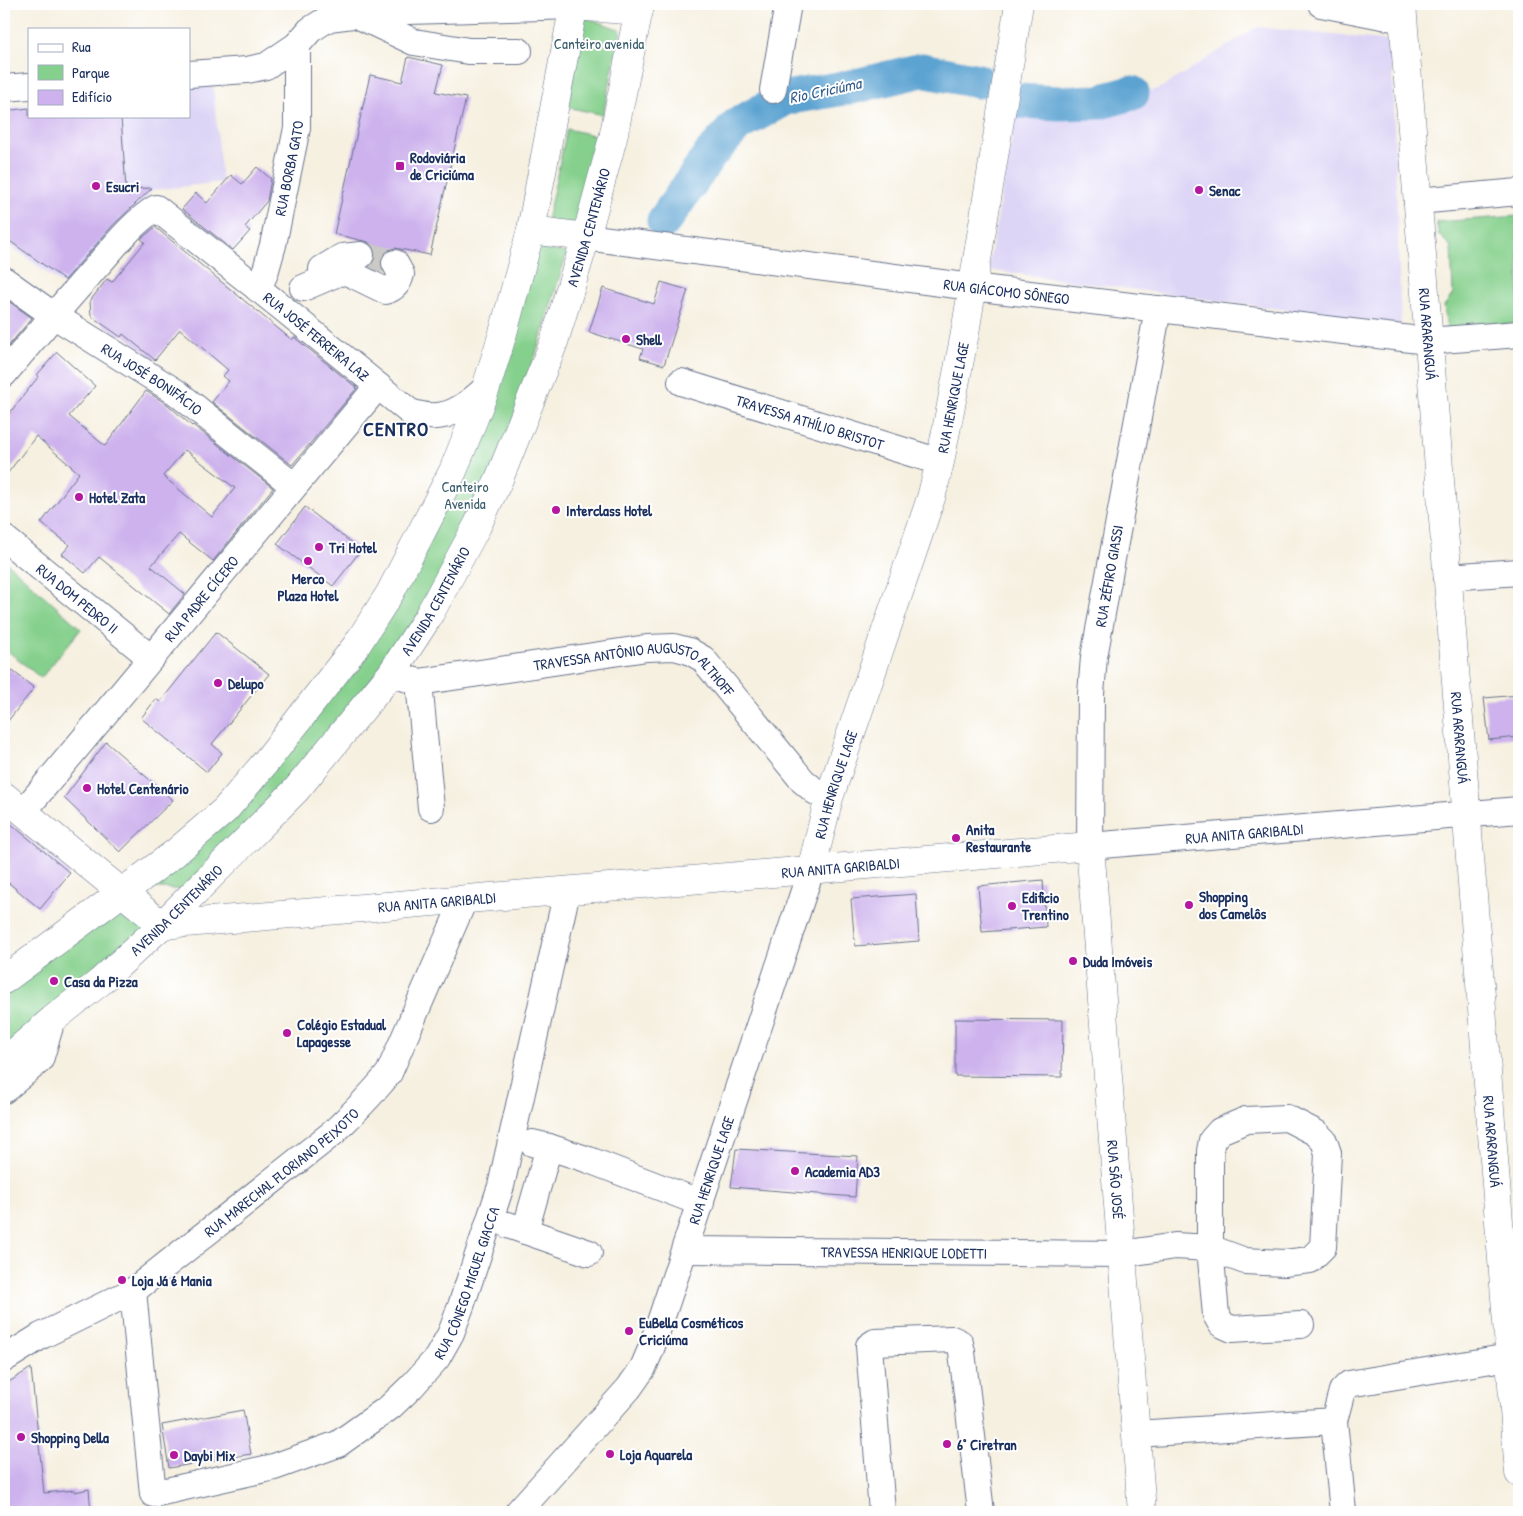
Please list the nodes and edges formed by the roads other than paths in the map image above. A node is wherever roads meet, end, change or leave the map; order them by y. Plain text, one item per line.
1 (788, 4) edge
2 (1019, 4) edge
3 (1320, 4) edge
4 (574, 5) edge
5 (640, 8) edge
6 (1402, 12) edge
7 (355, 14) junction
8 (297, 45) junction
9 (519, 51) dead end
10 (190, 74) edge
11 (28, 86) edge
12 (4, 88) edge
13 (773, 90) dead end
14 (1519, 192) edge
15 (1417, 201) junction
16 (531, 230) junction
17 (586, 238) junction
18 (361, 256) tunnel mouth
19 (395, 263) dead end
20 (4, 280) edge
21 (303, 288) junction
22 (972, 288) junction
23 (258, 289) junction
24 (280, 306) junction
25 (1158, 309) junction
26 (53, 315) junction
27 (1519, 334) edge
28 (1428, 341) junction
29 (4, 374) edge
30 (681, 382) dead end
31 (378, 386) junction
32 (486, 388) junction
33 (940, 462) junction
34 (294, 486) junction
35 (4, 538) edge
36 (1519, 572) edge
37 (1447, 578) junction
38 (151, 658) junction
39 (391, 674) junction
40 (419, 682) junction
41 (829, 798) junction
42 (14, 804) edge
43 (431, 808) dead end
44 (1519, 810) edge
45 (1466, 814) junction
46 (1090, 846) junction
47 (811, 870) junction
48 (567, 891) junction
49 (123, 892) junction
50 (464, 900) junction
51 (162, 926) junction
52 (6, 979) edge
53 (52, 1020) junction
54 (4, 1062) edge
55 (4, 1090) edge
56 (511, 1138) junction
57 (549, 1147) junction
58 (504, 1170) junction
59 (540, 1179) junction
60 (701, 1203) junction
61 (490, 1219) junction
62 (525, 1231) junction
63 (1210, 1248) junction
64 (686, 1250) junction
65 (589, 1253) dead end
66 (1122, 1254) junction
67 (134, 1291) junction
68 (1512, 1311) edge
69 (1301, 1325) dead end
70 (1509, 1356) junction
71 (4, 1359) edge
72 (1334, 1421) junction
73 (1136, 1434) junction
74 (1519, 1473) edge
75 (518, 1512) edge
76 (882, 1512) edge
77 (981, 1512) edge
78 (1142, 1512) edge
79 (1343, 1512) edge

1 - 13 street
2 - 22 main road, RUA HENRIQUE LAGE
3 - 6 street
4 - 5 main road
4 - 7 street
4 - 16 main road
5 - 17 main road, AVENIDA CENTENÁRIO
6 - 15 main road, RUA ARARANGUÁ
7 - 8 street
7 - 9 street
8 - 10 street
8 - 23 street, RUA BORBA GATO
11 - 12 street
14 - 15 street
15 - 28 main road, RUA ARARANGUÁ
16 - 17 main road
16 - 32 main road
17 - 22 street, RUA GIÁCOMO SÔNEGO
17 - 39 main road, AVENIDA CENTENÁRIO
18 - 21 street
19 - 21 street
20 - 26 street, RUA JOSÉ BONIFÁCIO
21 - 24 street
22 - 25 street, RUA GIÁCOMO SÔNEGO
22 - 33 main road, RUA HENRIQUE LAGE
23 - 24 street, RUA JOSÉ FERREIRA LAZ
23 - 26 street, RUA JOSÉ FERREIRA LAZ
24 - 31 street, RUA JOSÉ FERREIRA LAZ
25 - 28 street, RUA GIÁCOMO SÔNEGO
25 - 46 street, RUA ZÉFIRO GIASSI
26 - 29 street
26 - 34 street, RUA JOSÉ BONIFÁCIO
27 - 28 street, RUA GIÁCOMO SÔNEGO
28 - 37 main road, RUA ARARANGUÁ
30 - 33 street, TRAVESSA ATHÍLIO BRISTOT
31 - 32 street, RUA JOSÉ FERREIRA LAZ
31 - 34 street, RUA PADRE CÍCERO
32 - 49 main road
33 - 41 main road, RUA HENRIQUE LAGE
34 - 38 street, RUA PADRE CÍCERO
35 - 38 street, RUA DOM PEDRO II
36 - 37 street
37 - 45 main road, RUA ARARANGUÁ
38 - 42 street, RUA PADRE CÍCERO
39 - 40 street, TRAVESSA ANTÔNIO AUGUSTO ALTHOFF
39 - 51 main road, AVENIDA CENTENÁRIO
40 - 41 street, TRAVESSA ANTÔNIO AUGUSTO ALTHOFF
40 - 43 street
41 - 47 main road, RUA HENRIQUE LAGE
42 - 49 main road
44 - 45 street, RUA ANITA GARIBALDI
45 - 46 street, RUA ANITA GARIBALDI
45 - 68 main road, RUA ARARANGUÁ
46 - 47 main road, RUA ANITA GARIBALDI
46 - 66 main road, RUA SÃO JOSÉ
47 - 48 main road, RUA ANITA GARIBALDI
47 - 60 street, RUA HENRIQUE LAGE
48 - 50 main road, RUA ANITA GARIBALDI
48 - 56 street, RUA CÔNEGO MIGUEL GIACCA
49 - 51 main road
49 - 52 main road
50 - 51 main road, RUA ANITA GARIBALDI
50 - 67 street, RUA MARECHAL FLORIANO PEIXOTO
51 - 53 main road, AVENIDA CENTENÁRIO
53 - 54 main road, AVENIDA CENTENÁRIO
53 - 55 street
56 - 57 street
56 - 58 street, RUA CÔNEGO MIGUEL GIACCA
57 - 59 street
57 - 60 street
58 - 59 street
58 - 61 street, RUA CÔNEGO MIGUEL GIACCA
59 - 62 street
60 - 64 street, RUA HENRIQUE LAGE
61 - 62 street
61 - 67 street, RUA CÔNEGO MIGUEL GIACCA
62 - 65 street
63 - 63 street
63 - 66 street, TRAVESSA HENRIQUE LODETTI
63 - 69 street
64 - 66 street, TRAVESSA HENRIQUE LODETTI
64 - 75 street, RUA HENRIQUE LAGE
66 - 73 main road, RUA SÃO JOSÉ
67 - 71 street, RUA MARECHAL FLORIANO PEIXOTO
68 - 70 main road, RUA ARARANGUÁ
70 - 72 street
70 - 74 main road, RUA ARARANGUÁ
72 - 73 street
72 - 79 street
73 - 78 main road, RUA SÃO JOSÉ
76 - 77 street

